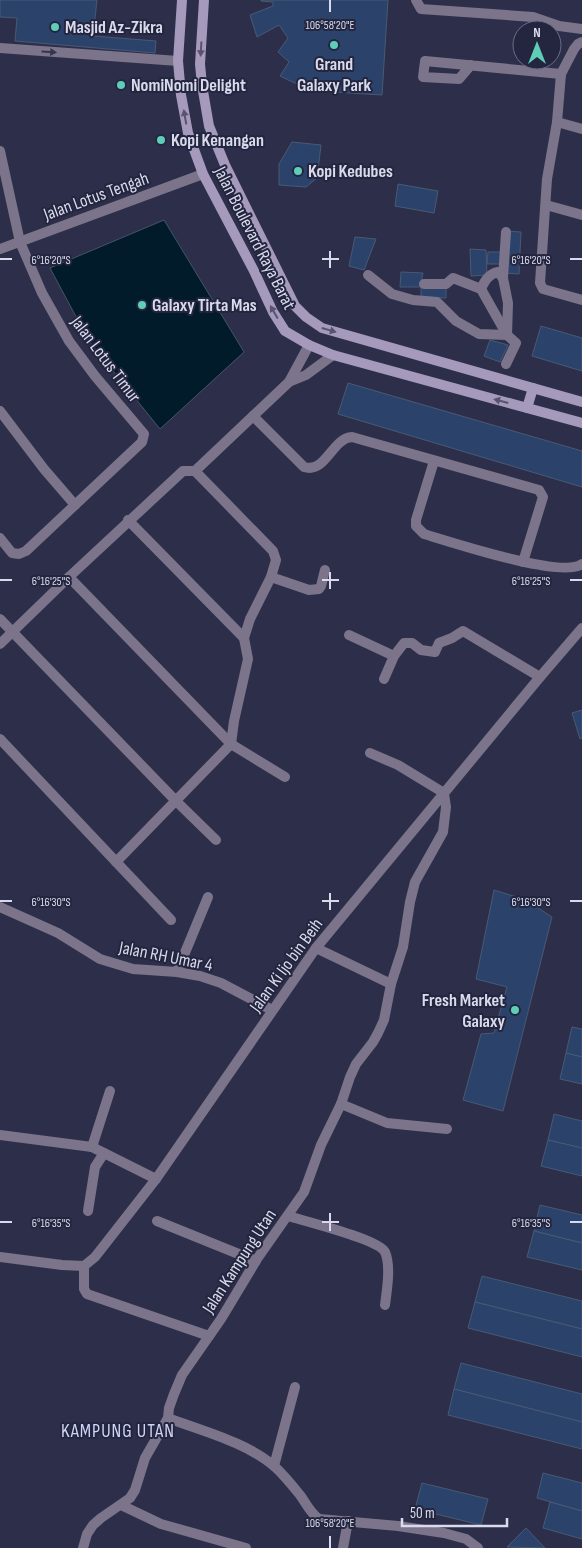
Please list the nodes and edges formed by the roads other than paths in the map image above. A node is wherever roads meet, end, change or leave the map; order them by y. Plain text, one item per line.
1 (182, 0) edge
2 (204, 0) edge
3 (416, 0) edge
4 (582, 29) edge
5 (582, 42) edge
6 (0, 48) edge
7 (178, 61) junction
8 (471, 65) dead end
9 (561, 74) junction
10 (557, 122) junction
11 (582, 129) edge
12 (0, 151) edge
13 (203, 174) junction
14 (546, 205) junction
15 (582, 215) edge
16 (506, 232) dead end
17 (20, 242) junction
18 (0, 249) edge
19 (368, 275) dead end
20 (503, 278) junction
21 (424, 284) dead end
22 (481, 289) junction
23 (582, 300) edge
24 (507, 335) junction
25 (309, 345) junction
26 (333, 354) junction
27 (506, 364) dead end
28 (289, 382) junction
29 (533, 388) junction
30 (582, 402) edge
31 (527, 408) junction
32 (0, 411) edge
33 (253, 416) junction
34 (582, 423) edge
35 (434, 461) junction
36 (194, 471) junction
37 (75, 504) junction
38 (128, 520) junction
39 (0, 538) edge
40 (523, 562) junction
41 (582, 564) edge
42 (325, 570) dead end
43 (68, 577) junction
44 (271, 577) junction
45 (0, 619) edge
46 (582, 628) edge
47 (13, 632) junction
48 (350, 635) dead end
49 (244, 638) junction
50 (0, 644) edge
51 (394, 656) junction
52 (540, 677) junction
53 (384, 679) dead end
54 (0, 739) edge
55 (231, 744) junction
56 (370, 753) dead end
57 (285, 777) dead end
58 (444, 794) junction
59 (176, 801) junction
60 (216, 840) dead end
61 (116, 862) junction
62 (208, 897) dead end
63 (0, 907) edge
64 (171, 920) dead end
65 (316, 948) junction
66 (176, 972) junction
67 (391, 984) junction
68 (272, 1010) junction
69 (110, 1091) dead end
70 (341, 1104) junction
71 (447, 1129) dead end
72 (0, 1135) edge
73 (92, 1147) junction
74 (104, 1153) junction
75 (156, 1179) junction
76 (88, 1211) dead end
77 (288, 1216) junction
78 (157, 1221) dead end
79 (0, 1257) edge
80 (256, 1261) junction
81 (84, 1266) junction
82 (385, 1305) dead end
83 (209, 1336) junction
84 (295, 1386) dead end
85 (168, 1418) junction
86 (274, 1466) junction
87 (121, 1505) junction
88 (348, 1521) junction
89 (83, 1548) edge
90 (246, 1548) edge
91 (343, 1548) edge
92 (478, 1548) edge

1 - 7 main road, Jalan Boulevard Raya Barat
2 -> 29 main road, Jalan Boulevard Raya Barat
3 - 4 street
5 - 9 street
6 -> 7 street
13 -> 7 main road, Jalan Boulevard Raya Barat
8 - 9 street
9 - 10 street
10 - 11 street
10 - 14 street
12 - 17 street, Jalan Lotus Timur
13 - 17 street, Jalan Lotus Tengah
25 -> 13 main road, Jalan Boulevard Raya Barat
14 - 15 street
14 - 23 street
16 - 20 street
17 - 18 street, Jalan Lotus Tengah
17 - 37 street, Jalan Lotus Timur
19 - 24 street
20 - 22 street
20 - 24 street
21 - 22 street
22 - 24 street
24 - 27 street
25 - 26 main road, Jalan Boulevard Raya Barat
25 - 28 street
26 - 28 street
31 -> 26 main road, Jalan Boulevard Raya Barat
28 - 33 street
29 - 30 main road, Jalan Boulevard Raya Barat
29 - 31 main road
31 - 34 main road, Jalan Boulevard Raya Barat
32 - 37 street
33 - 35 street
33 - 36 street
35 - 40 street
35 - 40 street
36 - 38 street
36 - 44 street
37 - 39 street
38 - 43 street
38 - 49 street
40 - 41 street
42 - 44 street
43 - 47 street
43 - 55 street
44 - 49 street
45 - 47 street
46 - 52 street, Jalan Ki Ijo bin Beih
47 - 50 street
47 - 59 street
48 - 51 street
49 - 55 street
51 - 52 street
51 - 53 street
52 - 58 street, Jalan Ki Ijo bin Beih
54 - 61 street
55 - 57 street
55 - 59 street
56 - 58 street
58 - 65 street, Jalan Ki Ijo bin Beih
58 - 67 street, Jalan Kampung Utan
59 - 60 street
59 - 61 street
61 - 64 street
62 - 66 street
63 - 66 street, Jalan RH Umar 4
65 - 67 street
65 - 68 street, Jalan Ki Ijo bin Beih
66 - 68 street, Jalan RH Umar 4
67 - 70 street, Jalan Kampung Utan
68 - 75 street, Jalan Ki Ijo bin Beih
69 - 73 street
70 - 71 street
70 - 77 street, Jalan Kampung Utan
72 - 73 street
73 - 74 street
74 - 75 street
74 - 76 street
75 - 81 street, Jalan Ki Ijo bin Beih
77 - 80 street, Jalan Kampung Utan
77 - 82 street
78 - 80 street
79 - 81 street
80 - 83 street, Jalan Kampung Utan
81 - 83 street
83 - 85 street, Jalan Kampung Utan
84 - 86 street
85 - 86 street
85 - 87 street, Jalan Kampung Utan
86 - 88 street
87 - 89 street, Jalan Kampung Utan
87 - 90 street
88 - 91 street
88 - 92 street

